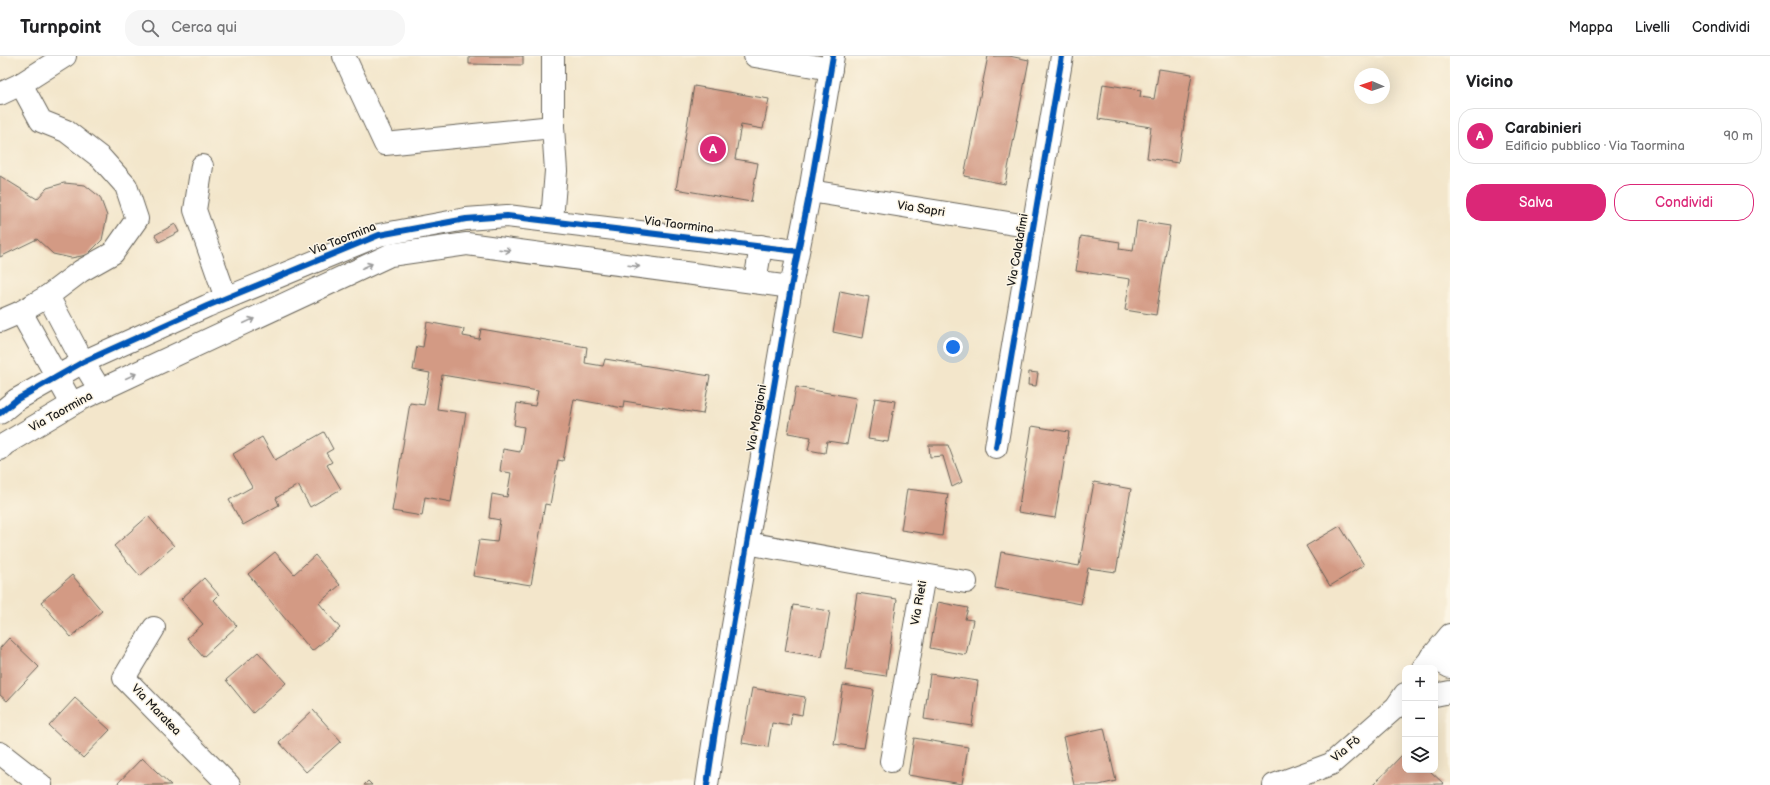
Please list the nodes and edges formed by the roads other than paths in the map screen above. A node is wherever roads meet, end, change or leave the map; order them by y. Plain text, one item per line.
1 (65, 56) edge
2 (344, 56) edge
3 (553, 56) edge
4 (755, 56) edge
5 (1062, 56) edge
6 (832, 62) edge
7 (21, 84) junction
8 (0, 94) edge
9 (553, 127) junction
10 (202, 166) dead end
11 (810, 191) junction
12 (552, 220) junction
13 (1033, 227) junction
14 (761, 246) junction
15 (798, 251) junction
16 (755, 282) junction
17 (791, 287) junction
18 (48, 296) junction
19 (226, 298) junction
20 (21, 312) junction
21 (0, 321) edge
22 (83, 362) junction
23 (57, 376) junction
24 (100, 390) junction
25 (72, 404) junction
26 (0, 413) edge
27 (996, 447) dead end
28 (0, 450) edge
29 (747, 543) junction
30 (924, 575) junction
31 (966, 582) dead end
32 (154, 628) dead end
33 (1450, 634) edge
34 (1435, 664) edge
35 (1450, 692) edge
36 (1438, 694) edge
37 (1402, 701) edge
38 (0, 753) edge
39 (891, 761) dead end
40 (41, 785) edge
41 (229, 785) edge
42 (707, 785) edge
43 (1274, 785) edge

1 - 7 street
2 - 9 street
3 - 9 street
4 - 6 street
5 - 13 street, Via Calatafimi
6 - 11 street, Via Morgioni
7 - 8 street
7 - 18 street
9 - 12 street
10 - 19 street
11 - 13 street, Via Sapri
11 - 15 street, Via Morgioni
12 - 14 street, Via Taormina
12 - 19 street, Via Taormina
13 - 27 street, Via Calatafimi
14 - 15 street, Via Taormina
14 - 16 street
15 - 17 street, Via Morgioni
16 - 17 street, Via Taormina
24 -> 16 street, Via Taormina
17 - 29 street, Via Morgioni
18 - 20 street
18 - 22 street
19 - 22 street, Via Taormina
20 - 21 street
20 - 23 street
22 - 23 street, Via Taormina
22 - 24 street
23 - 25 street
23 - 26 street, Via Taormina
24 - 25 street, Via Taormina
25 - 28 street, Via Taormina
29 - 30 street, Via Rieti
29 - 42 street, Via Morgioni
30 - 31 street
30 - 39 street, Via Rieti
32 - 41 street, Via Maratea
33 - 34 street
35 - 36 street
37 - 43 street, Via Fò
38 - 40 street

